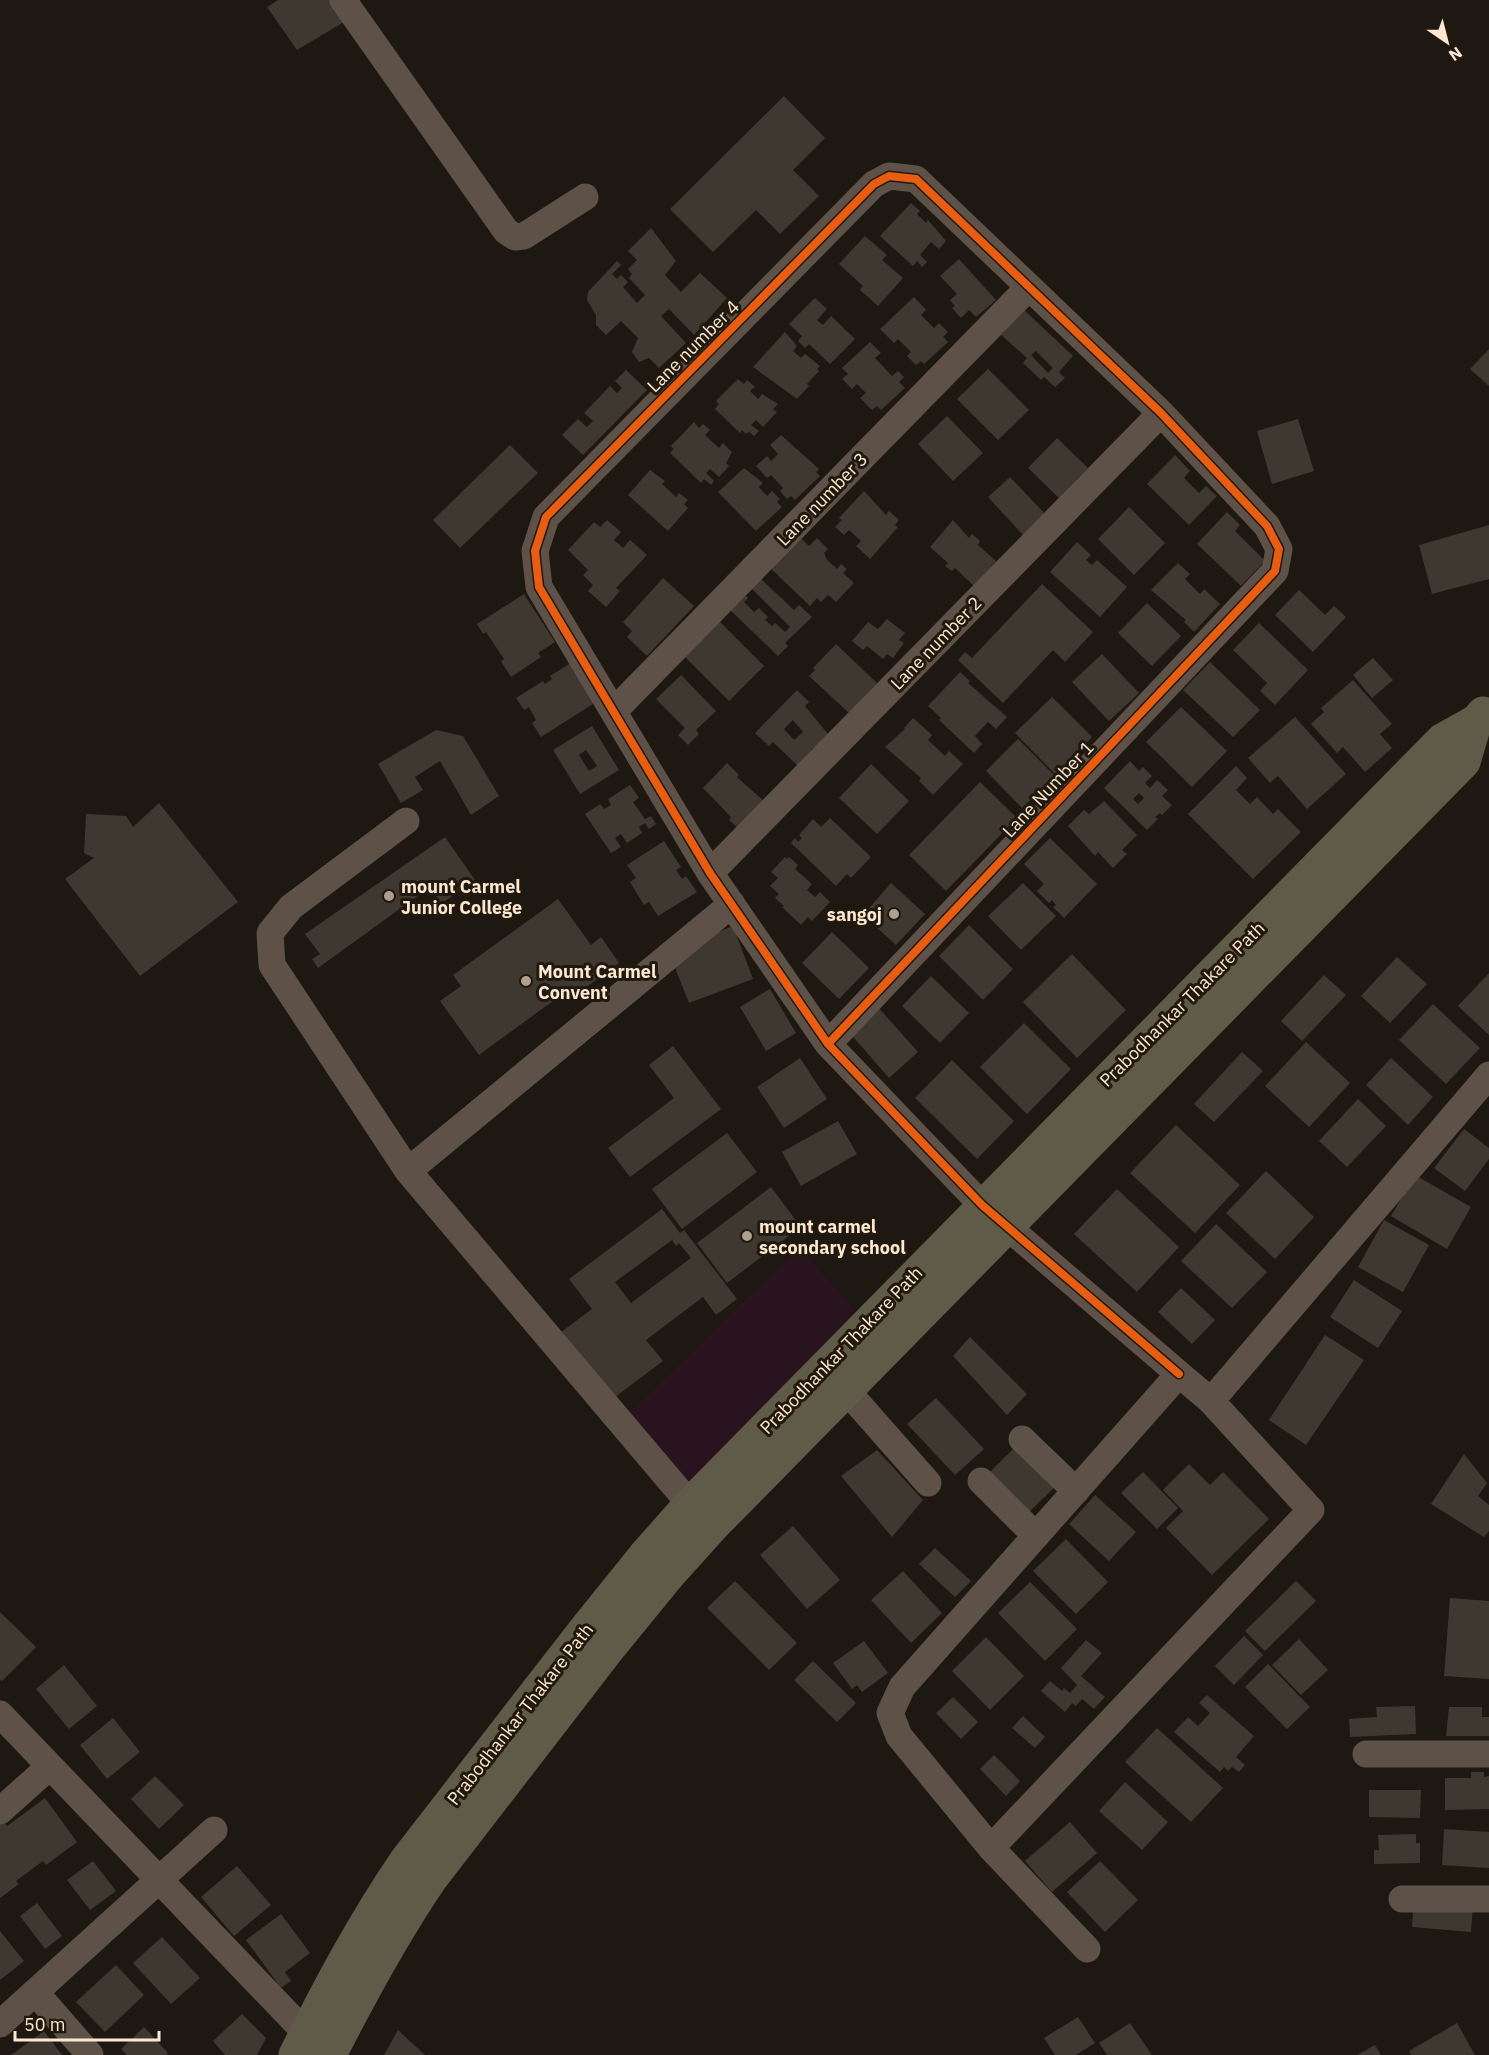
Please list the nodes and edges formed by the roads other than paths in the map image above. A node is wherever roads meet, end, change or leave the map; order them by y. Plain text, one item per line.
1 (343, 0) edge
2 (585, 197) dead end
3 (1029, 287) junction
4 (1161, 414) junction
5 (614, 711) junction
6 (1483, 713) edge
7 (406, 821) dead end
8 (710, 873) junction
9 (732, 904) junction
10 (828, 1044) junction
11 (1489, 1075) edge
12 (408, 1171) junction
13 (994, 1215) junction
14 (1179, 1374) junction
15 (846, 1390) junction
16 (1211, 1401) junction
17 (1022, 1439) dead end
18 (981, 1481) dead end
19 (928, 1484) dead end
20 (1071, 1486) junction
21 (690, 1504) junction
22 (1031, 1531) junction
23 (0, 1714) edge
24 (1366, 1754) dead end
25 (1489, 1754) edge
26 (49, 1767) junction
27 (0, 1811) edge
28 (214, 1830) dead end
29 (991, 1848) junction
30 (158, 1880) junction
31 (1402, 1899) dead end
32 (1489, 1899) edge
33 (1087, 1949) dead end
34 (35, 1992) junction
35 (0, 2024) edge
36 (300, 2044) edge
37 (90, 2055) edge
38 (330, 2055) edge

1 - 2 street
3 - 4 street
3 - 5 street, Lane number 3
3 - 5 street, Lane number 4
4 - 8 street, Lane number 2
4 - 10 street, Lane Number 1
5 - 8 street
6 - 13 main road, Prabodhankar Thakare Path
7 - 12 street
8 - 9 street
9 - 10 street
9 - 12 street
10 - 13 street
11 - 16 street
12 - 21 street
13 - 14 street
13 - 15 main road, Prabodhankar Thakare Path
13 - 21 main road, Prabodhankar Thakare Path
14 - 16 street
14 - 20 street
15 - 19 street
15 - 38 main road, Prabodhankar Thakare Path
16 - 29 street
17 - 20 street
18 - 22 street
20 - 22 street
21 - 36 main road, Prabodhankar Thakare Path
22 - 29 street
23 - 26 street
24 - 25 street
26 - 27 street
26 - 30 street
28 - 30 street
29 - 33 street
30 - 34 street
30 - 36 street
31 - 32 street
34 - 35 street
34 - 37 street

